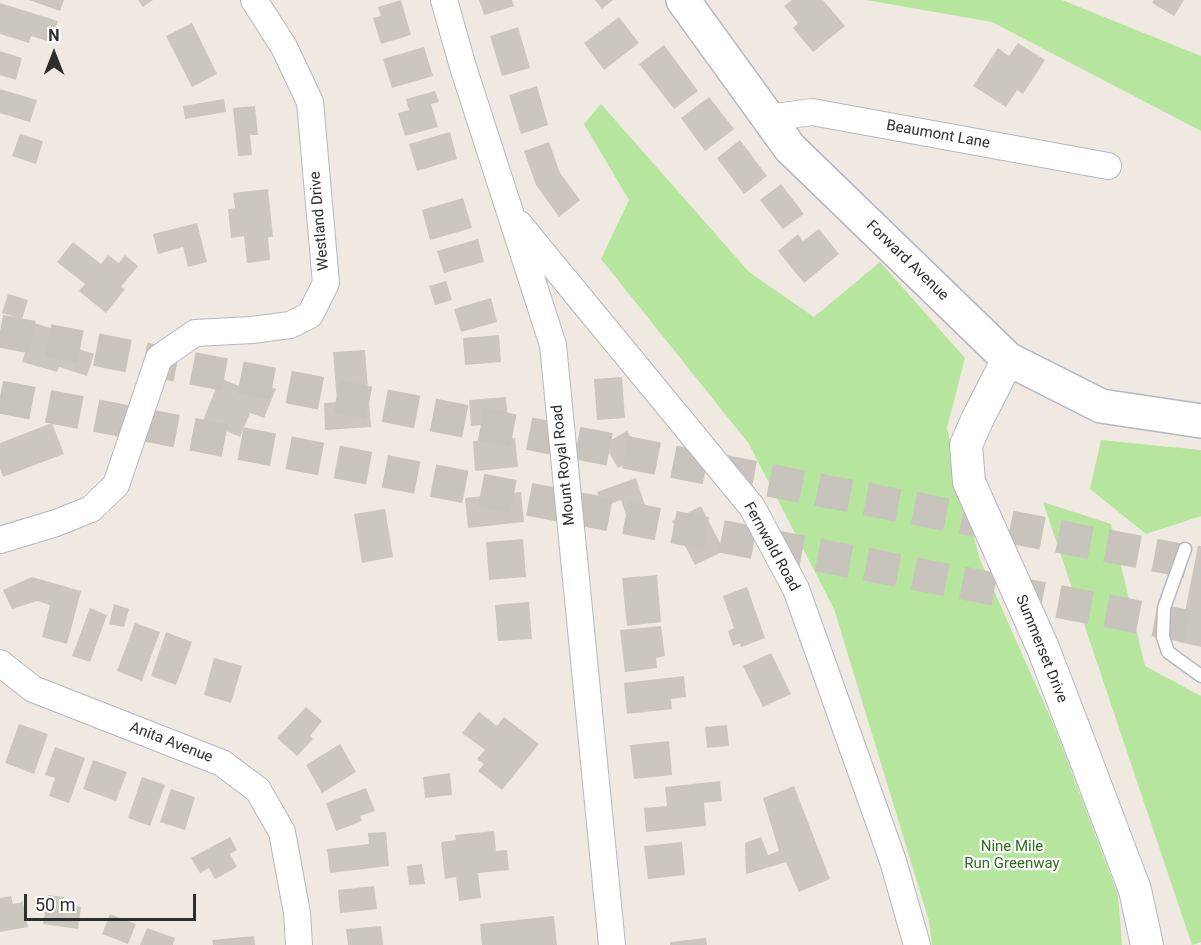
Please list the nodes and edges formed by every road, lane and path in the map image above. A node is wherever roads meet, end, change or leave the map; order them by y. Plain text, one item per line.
1 (254, 0) edge
2 (444, 0) edge
3 (683, 0) edge
4 (768, 118) junction
5 (1108, 166) dead end
6 (509, 212) junction
7 (1008, 359) junction
8 (1201, 421) edge
9 (0, 540) edge
10 (1185, 549) dead end
11 (0, 663) edge
12 (1201, 676) edge
13 (299, 945) edge
14 (612, 945) edge
15 (917, 945) edge
16 (1147, 945) edge

1 - 9 street, Westland Drive
2 - 6 street, Mount Royal Road
3 - 4 main road, Forward Avenue
4 - 5 street, Beaumont Lane
4 - 7 main road, Forward Avenue
6 - 14 street, Mount Royal Road
6 - 15 street, Fernwald Road
7 - 8 main road, Forward Avenue
7 - 16 street, Summerset Drive
10 - 12 lane
11 - 13 street, Anita Avenue

